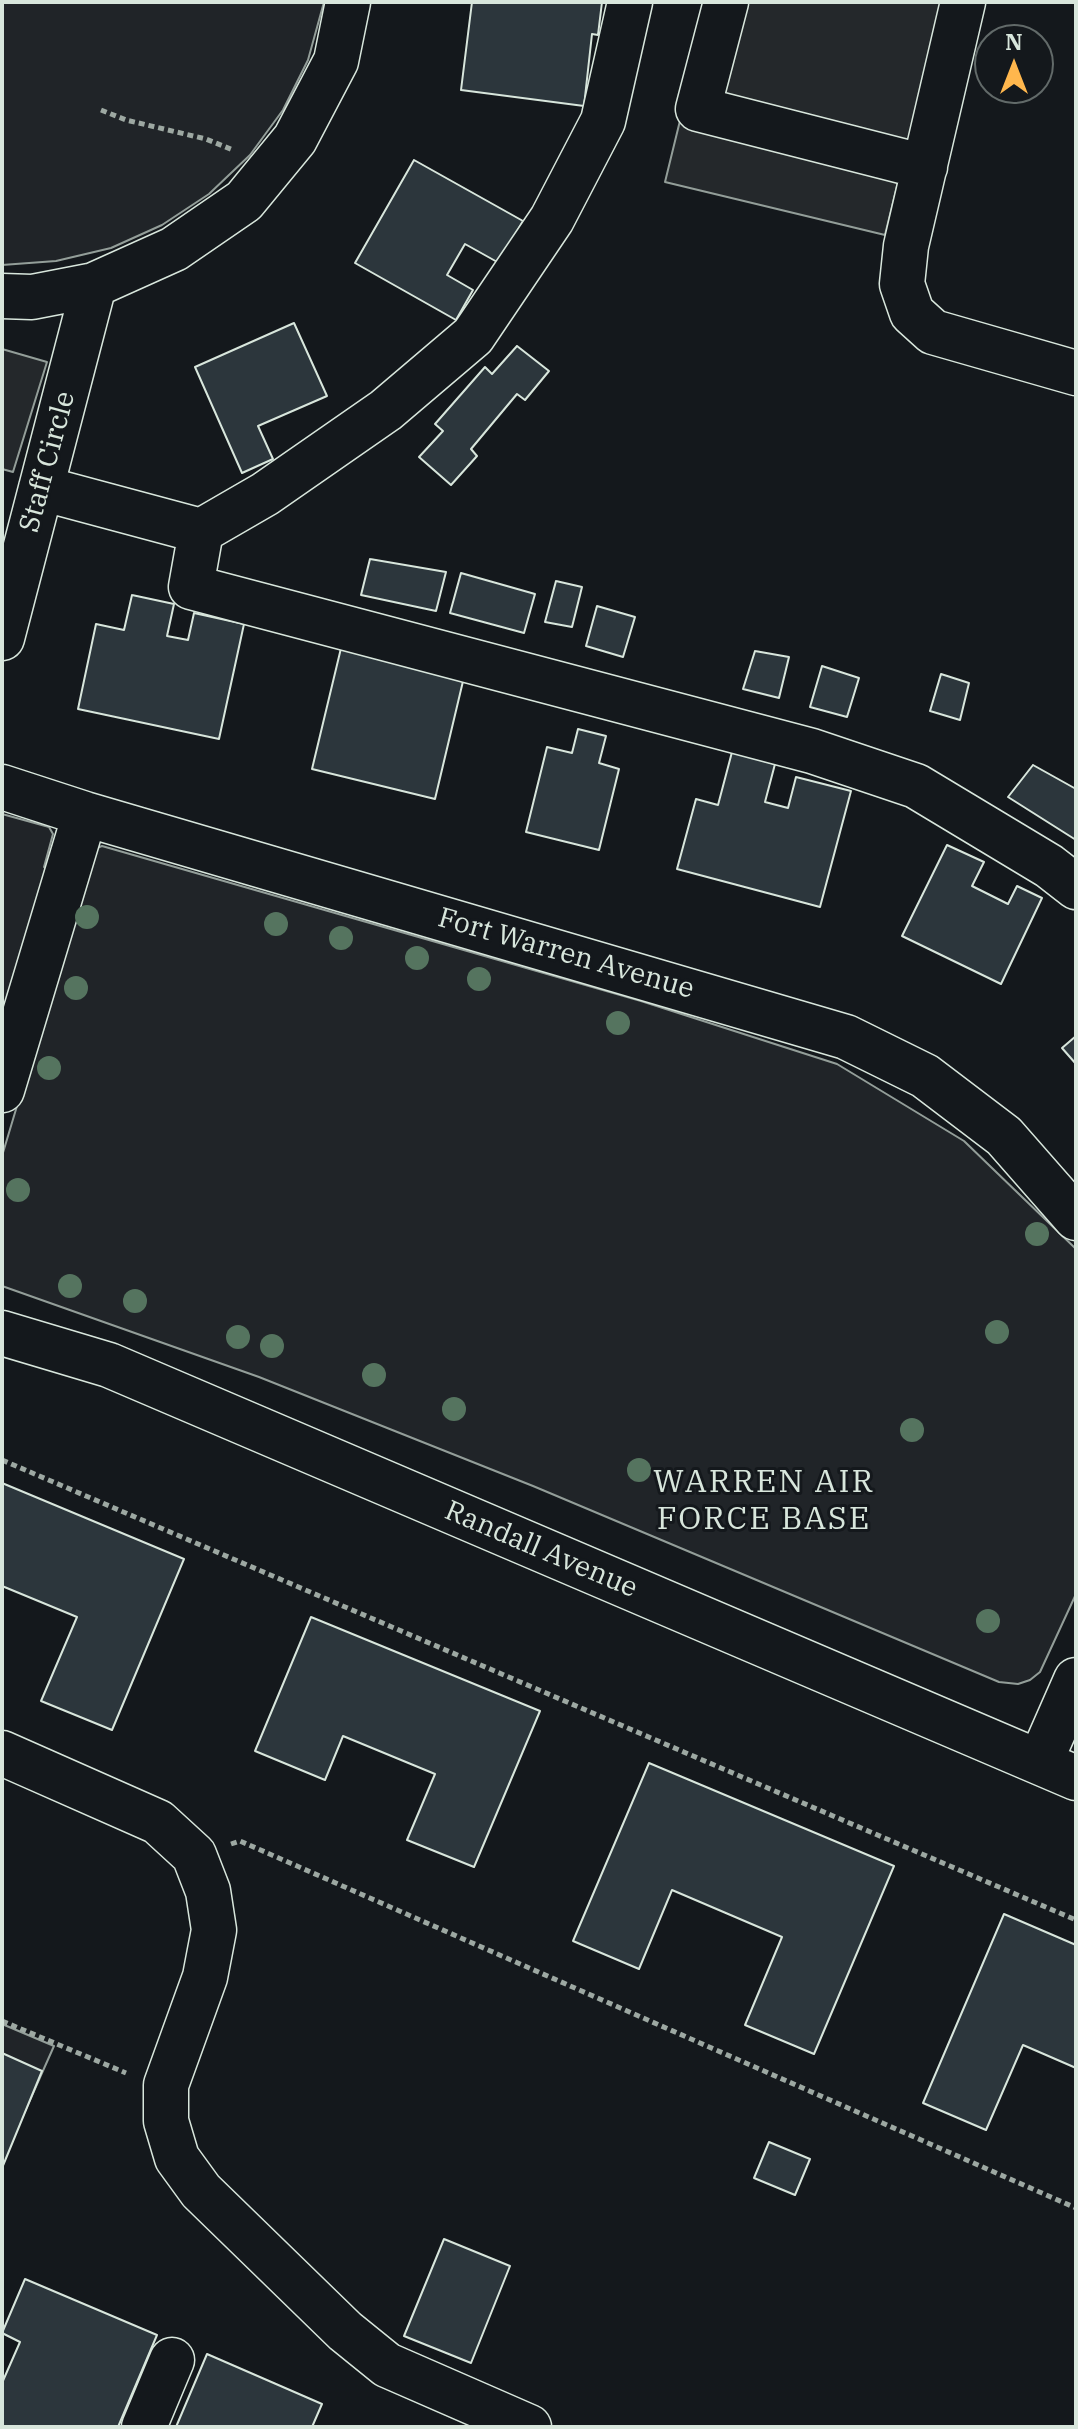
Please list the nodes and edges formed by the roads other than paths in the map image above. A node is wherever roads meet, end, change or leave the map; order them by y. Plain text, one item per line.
1 (348, 2) edge
2 (630, 2) edge
3 (726, 2) edge
4 (963, 2) edge
5 (925, 167) junction
6 (94, 285) junction
7 (2, 296) edge
8 (1076, 373) edge
9 (41, 488) junction
10 (201, 531) junction
11 (2, 638) edge
12 (2, 787) edge
13 (85, 814) junction
14 (1076, 887) edge
15 (2, 1090) edge
16 (1076, 1218) edge
17 (2, 1333) edge
18 (1076, 1680) edge
19 (2, 1753) edge
20 (1058, 1770) edge
21 (172, 2360) dead end
22 (144, 2427) edge
23 (529, 2427) edge

1 - 6 street
2 - 10 street
3 - 5 street
4 - 5 street
5 - 8 street
6 - 7 street
6 - 9 street, Staff Circle
9 - 10 street
9 - 11 street, Staff Circle
10 - 14 street
12 - 13 street, Fort Warren Avenue
13 - 15 street
13 - 16 street, Fort Warren Avenue
17 - 20 street, Randall Avenue
18 - 20 street
19 - 23 street
21 - 22 street

